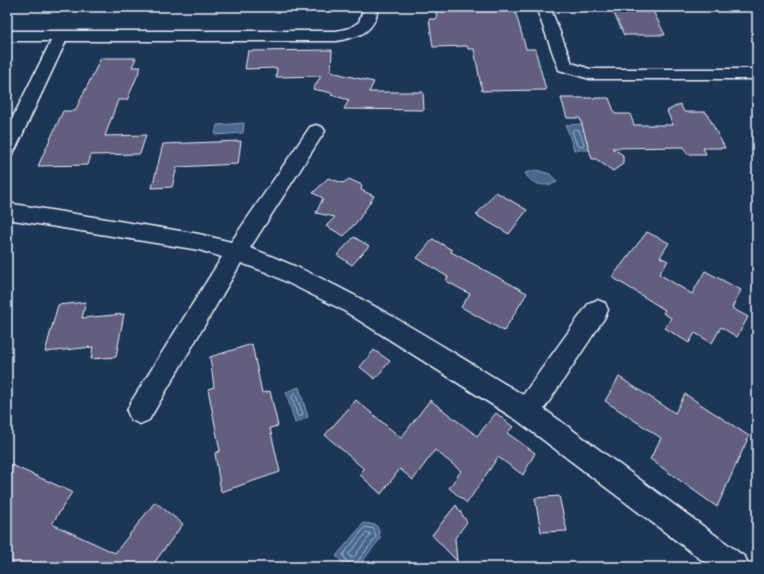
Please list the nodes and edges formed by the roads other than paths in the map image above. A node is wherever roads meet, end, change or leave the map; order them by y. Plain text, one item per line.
1 (371, 7) edge
2 (543, 7) edge
3 (62, 35) junction
4 (7, 36) edge
5 (757, 74) edge
6 (12, 126) edge
7 (316, 131) dead end
8 (7, 148) edge
9 (7, 211) edge
10 (236, 252) junction
11 (597, 310) dead end
12 (140, 411) dead end
13 (527, 412) junction
14 (735, 567) edge

1 - 3 street
2 - 5 street
3 - 4 street
3 - 6 street
6 - 8 street
7 - 10 street
9 - 10 street
10 - 12 street
10 - 13 street
11 - 13 street
13 - 14 street

